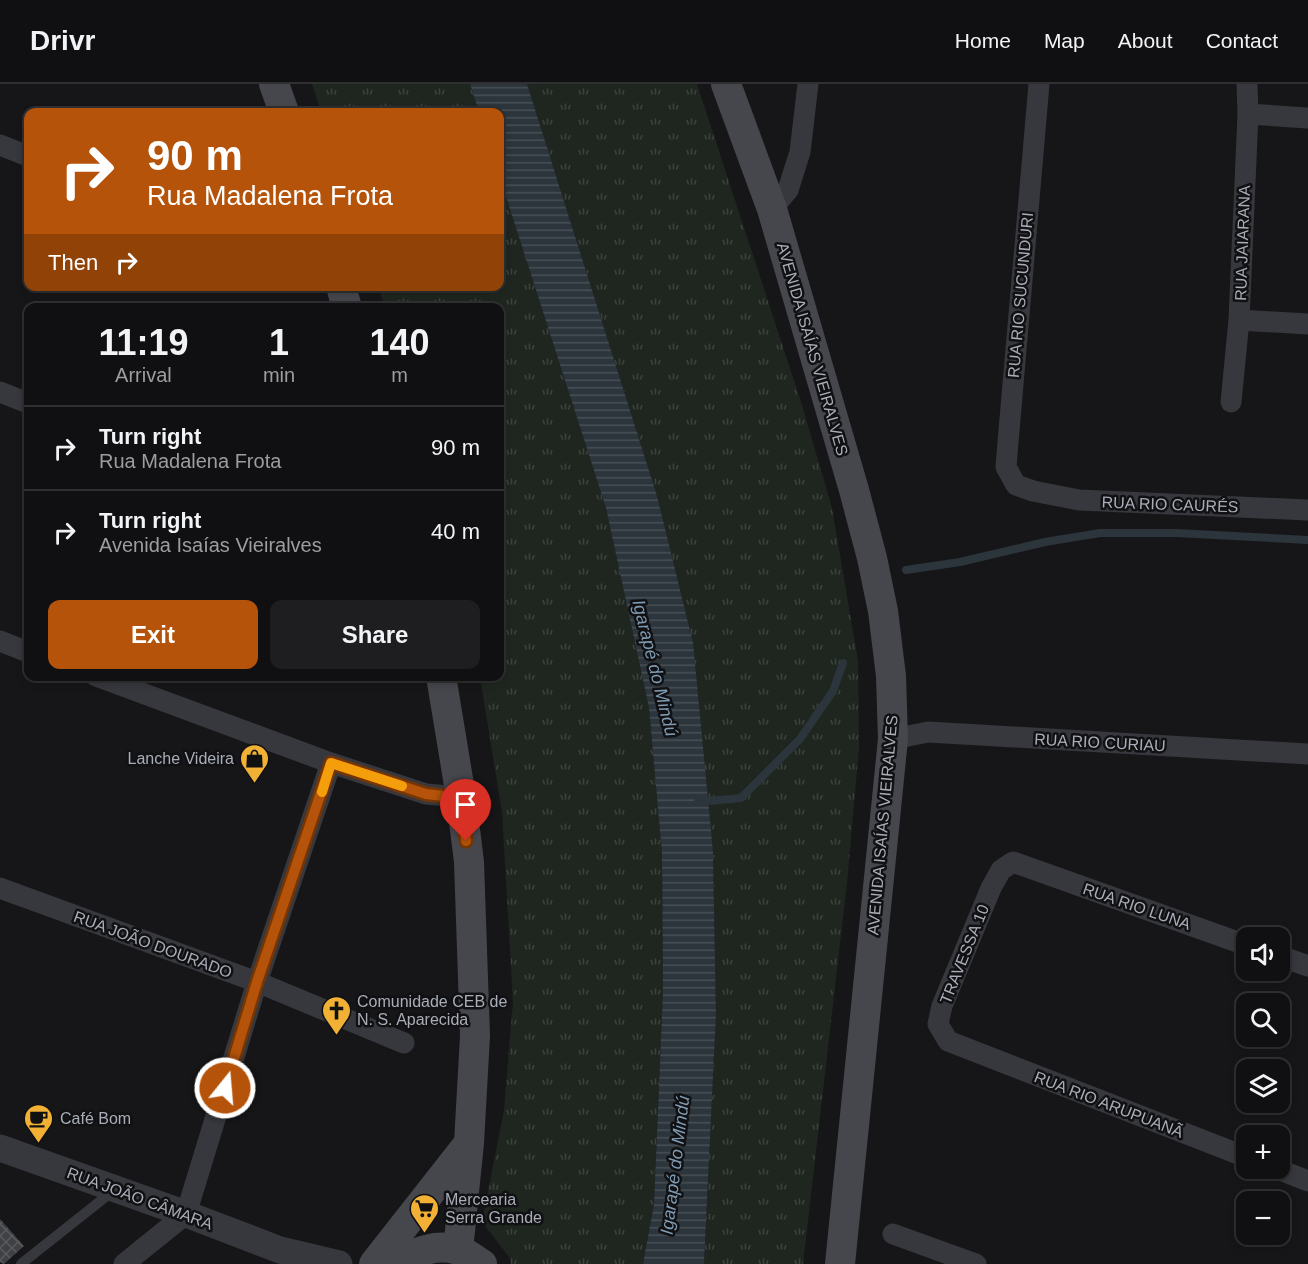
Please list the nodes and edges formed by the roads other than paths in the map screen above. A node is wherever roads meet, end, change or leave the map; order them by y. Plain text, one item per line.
1 (274, 84) edge
2 (726, 84) edge
3 (808, 84) edge
4 (1039, 84) edge
5 (1247, 84) edge
6 (283, 108) edge
7 (1248, 114) junction
8 (1308, 118) edge
9 (0, 145) edge
10 (24, 154) edge
11 (772, 209) junction
12 (1239, 320) junction
13 (1308, 324) edge
14 (0, 393) edge
15 (24, 402) edge
16 (1231, 402) dead end
17 (1033, 491) joint
18 (1308, 510) edge
19 (0, 641) edge
20 (24, 650) edge
21 (110, 681) edge
22 (442, 681) edge
23 (893, 739) junction
24 (1308, 754) edge
25 (331, 763) junction
26 (461, 798) junction
27 (1027, 867) joint
28 (0, 888) edge
29 (1236, 941) edge
30 (1290, 960) edge
31 (1308, 966) edge
32 (257, 982) junction
33 (404, 1043) dead end
34 (972, 1051) joint
35 (469, 1143) junction
36 (0, 1148) edge
37 (1236, 1154) edge
38 (1290, 1174) edge
39 (1308, 1181) edge
40 (116, 1189) junction
41 (186, 1214) junction
42 (893, 1234) dead end
43 (280, 1250) junction
44 (470, 1257) edge
45 (21, 1264) edge
46 (124, 1264) edge
47 (304, 1264) edge
48 (339, 1264) edge
49 (374, 1264) edge
50 (401, 1264) edge
51 (840, 1264) edge
52 (976, 1264) edge

1 - 6 main road
2 - 11 main road, AVENIDA ISAÍAS VIEIRALVES
3 - 11 street
4 - 17 street, RUA RIO SUCUNDURI
5 - 7 street, RUA JAIARANA
7 - 8 street
7 - 12 street, RUA JAIARANA
9 - 10 street
11 - 23 main road, AVENIDA ISAÍAS VIEIRALVES
12 - 13 street
12 - 16 street, RUA JAIARANA
14 - 15 street
17 - 18 street, RUA RIO CAURÉS
19 - 20 street
21 - 25 street
22 - 26 main road
23 - 24 street, RUA RIO CURIAU
23 - 51 main road, AVENIDA ISAÍAS VIEIRALVES
25 - 26 street
25 - 32 street
26 - 35 main road
27 - 29 street, RUA RIO LUNA
27 - 34 street, TRAVESSA 10
28 - 32 street, RUA JOÃO DOURADO
30 - 31 street
32 - 33 street, RUA JOÃO DOURADO
32 - 41 street
34 - 37 street, RUA RIO ARUPUANÃ
35 - 44 main road
35 - 49 main road
36 - 40 street, RUA JOÃO CÂMARA
38 - 39 street
40 - 41 street, RUA JOÃO CÂMARA
40 - 45 lane
41 - 43 street, RUA JOÃO CÂMARA
41 - 46 street
42 - 52 street
43 - 47 street, RUA JOÃO CÂMARA
43 - 48 street, RUA JOÃO CÂMARA
44 - 50 main road

